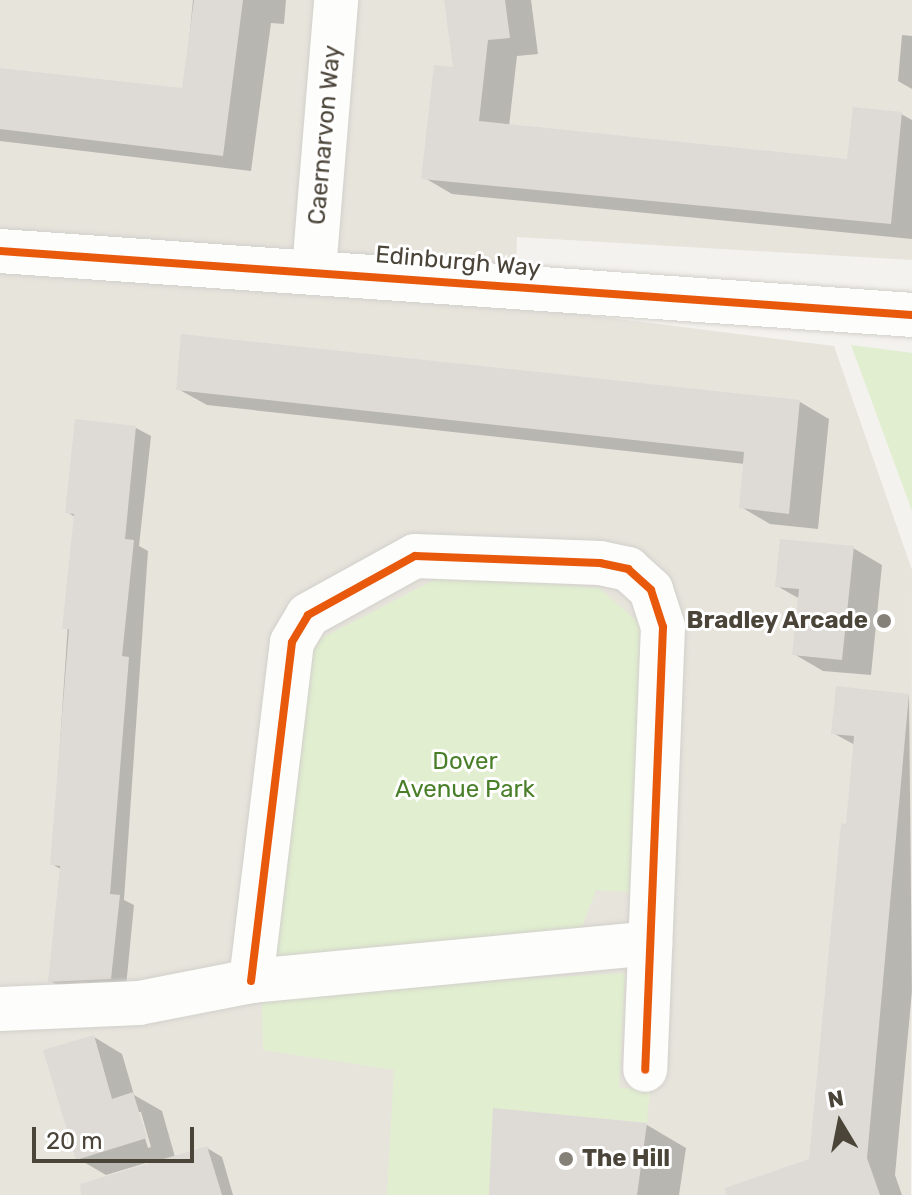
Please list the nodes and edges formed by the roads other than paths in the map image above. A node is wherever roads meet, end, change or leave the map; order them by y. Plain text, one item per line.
1 (336, 0) edge
2 (1, 258) edge
3 (314, 270) junction
4 (912, 315) edge
5 (650, 943) junction
6 (251, 981) junction
7 (0, 1009) edge
8 (645, 1070) dead end

1 - 3 street, Caernarvon Way
2 - 3 street, Edinburgh Way
3 - 4 street, Edinburgh Way
5 - 6 street
5 - 6 street
5 - 8 street
6 - 7 street

